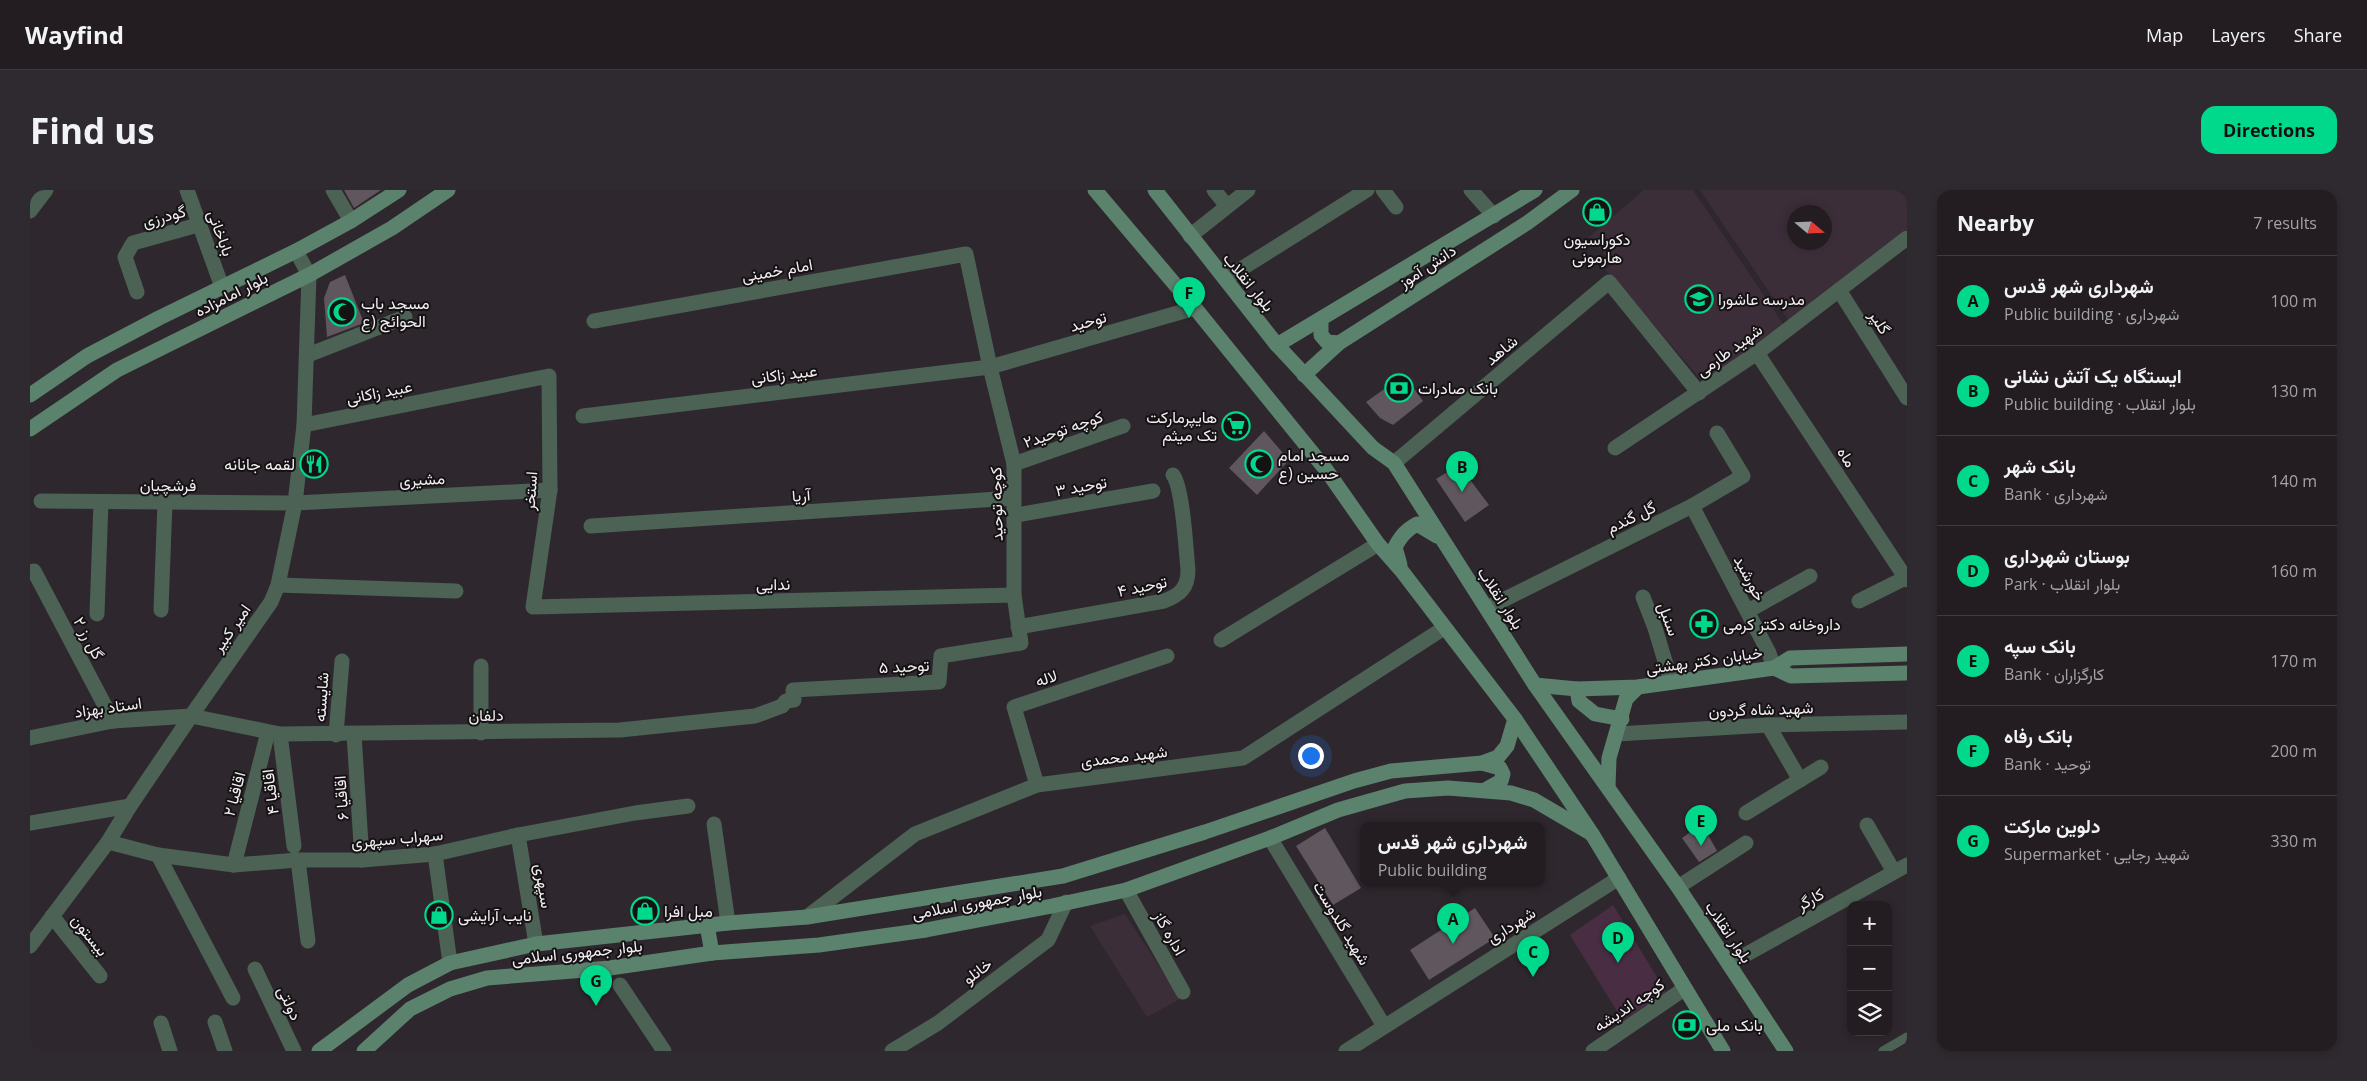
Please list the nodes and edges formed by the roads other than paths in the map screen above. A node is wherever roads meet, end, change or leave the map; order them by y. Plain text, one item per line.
1 (46, 190) edge
2 (188, 190) edge
3 (332, 190) edge
4 (399, 190) edge
5 (448, 190) edge
6 (1095, 190) edge
7 (1155, 190) edge
8 (1214, 190) edge
9 (1248, 190) edge
10 (1367, 190) edge
11 (1383, 190) edge
12 (1471, 190) edge
13 (1535, 190) edge
14 (1572, 190) edge
15 (1227, 206) junction
16 (1396, 208) dead end
17 (30, 211) edge
18 (1494, 216) junction
19 (351, 221) junction
20 (198, 225) junction
21 (1190, 236) junction
22 (1907, 238) edge
23 (296, 251) junction
24 (966, 254) joint
25 (309, 275) junction
26 (1225, 279) junction
27 (222, 287) junction
28 (1839, 290) junction
29 (137, 292) dead end
30 (1195, 308) junction
31 (405, 317) dead end
32 (1321, 320) junction
33 (594, 321) dead end
34 (1339, 343) junction
35 (1277, 345) junction
36 (1757, 353) junction
37 (308, 355) junction
38 (990, 367) junction
39 (1304, 375) junction
40 (549, 376) joint
41 (1699, 393) junction
42 (30, 395) edge
43 (1907, 398) edge
44 (583, 416) dead end
45 (304, 425) junction
46 (1123, 426) dead end
47 (30, 430) edge
48 (1718, 433) dead end
49 (1615, 448) dead end
50 (1014, 464) junction
51 (1394, 464) junction
52 (1173, 475) dead end
53 (550, 490) junction
54 (1153, 491) dead end
55 (1013, 498) junction
56 (41, 501) dead end
57 (101, 502) junction
58 (164, 502) junction
59 (295, 503) junction
60 (1692, 506) junction
61 (1016, 515) junction
62 (591, 526) dead end
63 (1442, 540) junction
64 (1378, 544) junction
65 (1401, 570) junction
66 (34, 571) dead end
67 (1810, 576) dead end
68 (1906, 578) edge
69 (278, 585) junction
70 (456, 592) dead end
71 (1014, 596) junction
72 (1643, 597) dead end
73 (1859, 601) dead end
74 (533, 607) joint
75 (1487, 608) junction
76 (161, 610) dead end
77 (1748, 611) junction
78 (97, 614) dead end
79 (1018, 627) junction
80 (1444, 628) junction
81 (1221, 640) dead end
82 (1021, 643) joint
83 (1907, 654) edge
84 (1166, 656) dead end
85 (342, 662) dead end
86 (481, 666) dead end
87 (1774, 668) junction
88 (1907, 673) edge
89 (1671, 681) junction
90 (1535, 685) junction
91 (1638, 687) junction
92 (1577, 689) junction
93 (782, 706) joint
94 (191, 716) junction
95 (1514, 719) junction
96 (113, 721) junction
97 (1907, 722) edge
98 (1768, 725) junction
99 (1619, 727) junction
100 (274, 733) junction
101 (481, 733) junction
102 (354, 734) junction
103 (336, 735) junction
104 (30, 737) edge
105 (1482, 763) junction
106 (1821, 768) dead end
107 (1800, 780) junction
108 (1037, 785) junction
109 (1608, 787) junction
110 (1485, 790) junction
111 (130, 806) junction
112 (688, 806) dead end
113 (1746, 813) dead end
114 (30, 823) edge
115 (714, 824) dead end
116 (1866, 825) dead end
117 (1592, 834) junction
118 (518, 835) junction
119 (1270, 838) junction
120 (108, 842) junction
121 (1746, 843) dead end
122 (296, 853) junction
123 (435, 854) junction
124 (158, 855) junction
125 (362, 860) junction
126 (234, 865) junction
127 (1901, 868) edge
128 (1619, 878) junction
129 (1678, 887) junction
130 (1126, 890) junction
131 (1066, 902) junction
132 (52, 916) junction
133 (807, 917) junction
134 (728, 923) junction
135 (708, 925) junction
136 (31, 941) edge
137 (308, 941) dead end
138 (536, 944) junction
139 (712, 953) junction
140 (450, 963) junction
141 (1729, 964) junction
142 (255, 969) dead end
143 (100, 976) dead end
144 (620, 985) dead end
145 (1684, 989) junction
146 (1183, 992) dead end
147 (233, 998) dead end
148 (215, 1022) dead end
149 (161, 1023) dead end
150 (1384, 1026) junction
151 (1907, 1037) edge
152 (170, 1051) edge
153 (225, 1051) edge
154 (294, 1051) edge
155 (319, 1051) edge
156 (364, 1051) edge
157 (664, 1051) edge
158 (892, 1051) edge
159 (1346, 1051) edge
160 (1593, 1051) edge
161 (1723, 1051) edge
162 (1786, 1051) edge
163 (1883, 1051) edge

1 - 17 street
2 - 20 street, باباخانی
3 - 19 street
4 - 19 main road, بلوار امامزاده
5 - 25 main road, بلوار امامزاده
6 - 30 main road
7 - 21 main road, بلوار انقلاب
8 - 15 street
9 - 15 street
10 - 26 street
11 - 16 street
12 - 18 street
13 - 18 main road, دانش آموز
14 - 34 main road, دانش آموز
15 - 21 street
18 - 32 main road, دانش آموز
19 - 23 main road, بلوار امامزاده
20 - 27 street, باباخانی
20 - 29 street, گودرزی
21 - 26 main road, بلوار انقلاب
22 - 28 street, شهید طارمی
23 - 25 street
23 - 27 main road, بلوار امامزاده
24 - 33 street, امام خمینی
24 - 38 street, کوچه توحید
25 - 37 street, امیر کبیر
25 - 47 main road, بلوار امامزاده
26 - 35 main road, بلوار انقلاب
27 - 42 main road, بلوار امامزاده
28 - 36 street, شهید طارمی
28 - 43 street, گلپر
30 - 38 street, توحید
30 - 64 main road
31 - 37 street
32 - 34 main road
32 - 35 main road, دانش آموز
34 - 39 main road, دانش آموز
35 - 39 main road, بلوار انقلاب
36 - 41 street, شهید طارمی
36 - 68 street, ماه
37 - 45 street, امیر کبیر
38 - 44 street, عبید زاکانی
38 - 50 street, کوچه توحید
39 - 51 main road, بلوار انقلاب
40 - 45 street, عبید زاکانی
40 - 53 street, استخر
41 - 49 street, شهید طارمی
41 - 51 street, شاهد
45 - 59 street, امیر کبیر
46 - 50 street, کوچه توحید۲
48 - 60 street, گل گندم
50 - 55 street, کوچه توحید
51 - 63 main road, بلوار انقلاب
52 - 79 street, توحید ۴
53 - 59 street, مشیری
53 - 74 street, استخر
54 - 61 street, توحید ۳
55 - 61 street, کوچه توحید
55 - 62 street, آریا
56 - 57 street, فرشچیان
57 - 58 street, فرشچیان
57 - 78 street
58 - 59 street, فرشچیان
58 - 76 street
59 - 69 street, امیر کبیر
60 - 75 street, گل گندم
60 - 77 street, خورشید
61 - 71 street, کوچه توحید
63 - 65 main road
63 - 75 main road, بلوار انقلاب
64 - 65 main road
64 - 81 street
65 - 80 main road
66 - 96 street, گل رز ۲
67 - 77 street
68 - 73 street
69 - 70 street
69 - 94 street, امیر کبیر
71 - 74 street, ندایی
71 - 79 street, کوچه توحید
72 - 89 street, سنبل
75 - 90 main road, بلوار انقلاب
77 - 87 street, خورشید
79 - 82 street, کوچه توحید
80 - 95 main road
80 - 108 street, شهید محمدی
82 - 93 street, توحید ۵
83 - 87 main road, خیابان دکتر بهشتی
84 - 108 street, لاله
85 - 103 street, شایسته
86 - 101 street
87 - 88 main road, خیابان دکتر بهشتی
87 - 89 main road, خیابان دکتر بهشتی
89 - 91 main road, خیابان دکتر بهشتی
90 - 92 main road, خیابان دکتر بهشتی
90 - 109 main road, بلوار انقلاب
91 - 92 main road, خیابان دکتر بهشتی
91 - 99 main road, خیابان دکتر بهشتی
92 - 99 main road
93 - 101 street, دلفان
94 - 96 street, استاد بهزاد
94 - 100 street, دلفان
94 - 111 street, امیر کبیر
95 - 105 main road, بلوار جمهوری اسلامی
95 - 117 main road
96 - 104 street, استاد بهزاد
97 - 98 street, شهید شاه گردون
98 - 99 street, شهید شاه گردون
98 - 107 street
99 - 109 main road, خیابان دکتر بهشتی
100 - 103 street, دلفان
100 - 122 street, اقاقیا ۴
100 - 126 street, اقاقیا ۲
101 - 102 street, دلفان
102 - 103 street, دلفان
102 - 125 street, اقاقیا ۶
105 - 110 main road
105 - 133 main road, بلوار جمهوری اسلامی
106 - 107 street
107 - 113 street
108 - 133 street, شهید محمدی
109 - 129 main road, بلوار انقلاب
110 - 117 main road, بلوار جمهوری اسلامی
110 - 119 main road, بلوار جمهوری اسلامی
111 - 114 street
111 - 120 street, امیر کبیر
112 - 118 street, سهراب سپهری
115 - 134 street
116 - 127 street
117 - 128 main road
118 - 123 street, سهراب سپهری
118 - 138 street, سپهری
119 - 130 main road, بلوار جمهوری اسلامی
119 - 150 street, شهید گلدوست
120 - 124 street, سهراب سپهری
120 - 132 street, امیر کبیر
121 - 129 street
122 - 125 street, سهراب سپهری
122 - 126 street, سهراب سپهری
122 - 137 street, اقاقیا ۴
123 - 125 street, سهراب سپهری
123 - 140 street
124 - 126 street, سهراب سپهری
124 - 147 street
127 - 141 street, کارگر
128 - 145 main road
128 - 150 street, شهرداری
129 - 141 main road, بلوار انقلاب
130 - 131 main road, بلوار جمهوری اسلامی
130 - 146 street, اداره گاز
131 - 139 main road, بلوار جمهوری اسلامی
131 - 158 street, خانلو
132 - 136 street, امیر کبیر
132 - 143 street, بیستون
133 - 134 main road, بلوار جمهوری اسلامی
134 - 135 main road, بلوار جمهوری اسلامی
135 - 138 main road, بلوار جمهوری اسلامی
135 - 139 main road
138 - 140 main road, بلوار جمهوری اسلامی
139 - 156 main road, بلوار جمهوری اسلامی
140 - 155 main road, بلوار جمهوری اسلامی
141 - 162 main road, بلوار انقلاب
142 - 154 street, دولتی
144 - 157 street
145 - 160 street, کوچه اندیشه
145 - 161 main road
148 - 153 street
149 - 152 street
150 - 159 street, شهرداری
151 - 163 lane

